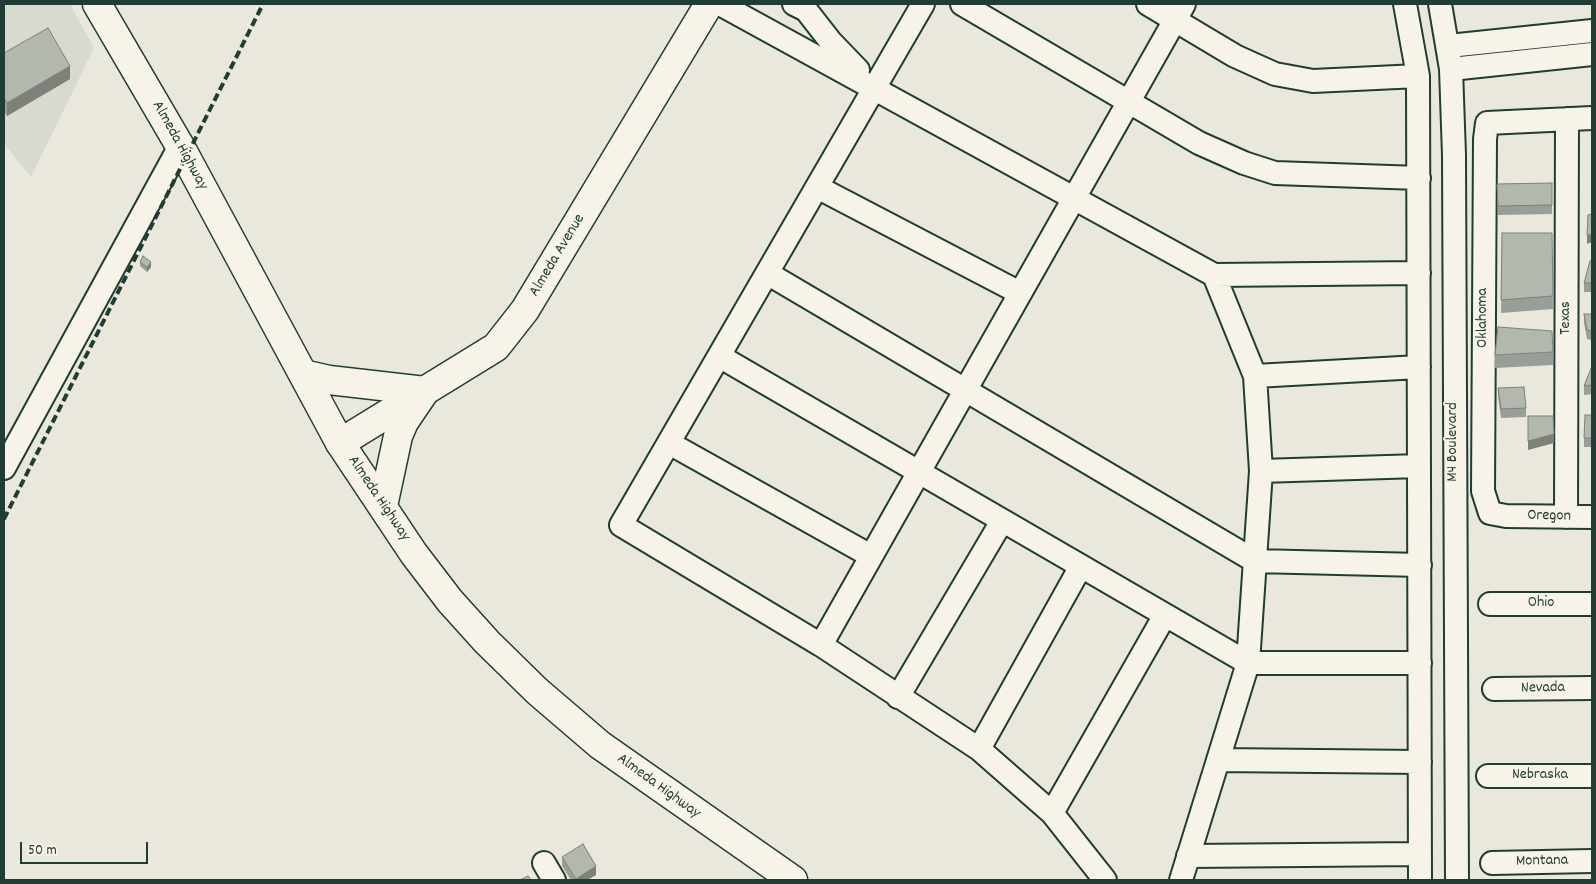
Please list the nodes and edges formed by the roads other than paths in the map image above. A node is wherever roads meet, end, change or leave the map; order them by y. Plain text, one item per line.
1 (97, 4) edge
2 (708, 4) edge
3 (720, 4) edge
4 (794, 4) edge
5 (923, 4) edge
6 (962, 4) edge
7 (1148, 4) edge
8 (1405, 4) edge
9 (1440, 4) edge
10 (1179, 12) edge
11 (1592, 31) edge
12 (1449, 46) junction
13 (1592, 54) edge
14 (1451, 69) junction
15 (1418, 76) junction
16 (875, 87) junction
17 (1129, 101) junction
18 (1592, 118) edge
19 (1567, 119) junction
20 (180, 146) junction
21 (1419, 178) junction
22 (817, 187) junction
23 (1074, 197) junction
24 (767, 273) junction
25 (1419, 273) junction
26 (1214, 275) junction
27 (1020, 293) junction
28 (718, 356) junction
29 (1419, 367) junction
30 (303, 374) junction
31 (1255, 376) junction
32 (965, 390) junction
33 (425, 391) junction
34 (340, 442) junction
35 (668, 443) junction
36 (1419, 466) junction
37 (4, 468) edge
38 (1261, 471) junction
39 (918, 472) junction
40 (382, 506) junction
41 (1506, 516) joint
42 (1566, 517) junction
43 (1592, 517) edge
44 (1002, 521) junction
45 (871, 556) junction
46 (1255, 561) junction
47 (1420, 565) junction
48 (1081, 566) junction
49 (1490, 604) dead end
50 (1592, 604) edge
51 (1165, 615) junction
52 (821, 645) junction
53 (1248, 663) junction
54 (1420, 663) junction
55 (1592, 688) edge
56 (1494, 689) dead end
57 (898, 697) junction
58 (979, 749) junction
59 (1218, 760) junction
60 (1420, 762) junction
61 (1488, 776) dead end
62 (1592, 776) edge
63 (1052, 813) junction
64 (1420, 854) junction
65 (1188, 856) junction
66 (1592, 861) edge
67 (1492, 863) dead end
68 (793, 880) edge
69 (1105, 880) edge
70 (1181, 880) edge
71 (1420, 880) edge
72 (1457, 880) edge

1 - 20 main road, Almeda Highway
2 - 33 main road, Almeda Avenue
3 - 16 street
4 - 16 street
5 - 16 street
6 - 17 street
7 - 10 street
8 - 15 street
9 - 12 street, M4 Boulevard
10 - 15 street
10 - 17 street
11 - 12 street
12 - 14 street, M4 Boulevard
13 - 14 street
14 - 72 street, M4 Boulevard
15 - 21 street
16 - 22 street
16 - 23 street
17 - 21 street
17 - 23 street
18 - 19 street
19 - 41 street, Oklahoma
19 - 42 street, Texas
20 - 30 main road, Almeda Highway
20 - 37 street
21 - 25 street
22 - 24 street
22 - 27 street
23 - 26 street
23 - 27 street
24 - 28 street
24 - 32 street
25 - 26 street
25 - 29 street
26 - 31 street
27 - 32 street
28 - 35 street
28 - 39 street
29 - 31 street
29 - 36 street
30 - 33 main road
30 - 34 main road, Almeda Highway
31 - 38 street
32 - 39 street
32 - 46 street
33 - 34 main road, Almeda Avenue
33 - 40 main road
34 - 40 main road, Almeda Highway
35 - 45 street
35 - 52 street
36 - 38 street
36 - 47 street
38 - 46 street
39 - 44 street
39 - 45 street
40 - 68 main road, Almeda Highway
41 - 42 street, Oregon
42 - 43 street, Oregon
44 - 48 street
44 - 57 street
45 - 52 street
46 - 47 street
46 - 53 street
47 - 54 street
48 - 51 street
48 - 58 street
49 - 50 street, Ohio
51 - 53 street
51 - 63 street
52 - 57 street
53 - 54 street
53 - 59 street
54 - 60 street
55 - 56 street, Nevada
57 - 58 street
58 - 63 street
59 - 60 street
59 - 65 street
60 - 64 street
61 - 62 street, Nebraska
63 - 69 street
64 - 65 street
64 - 71 street
65 - 70 street
66 - 67 street, Montana

